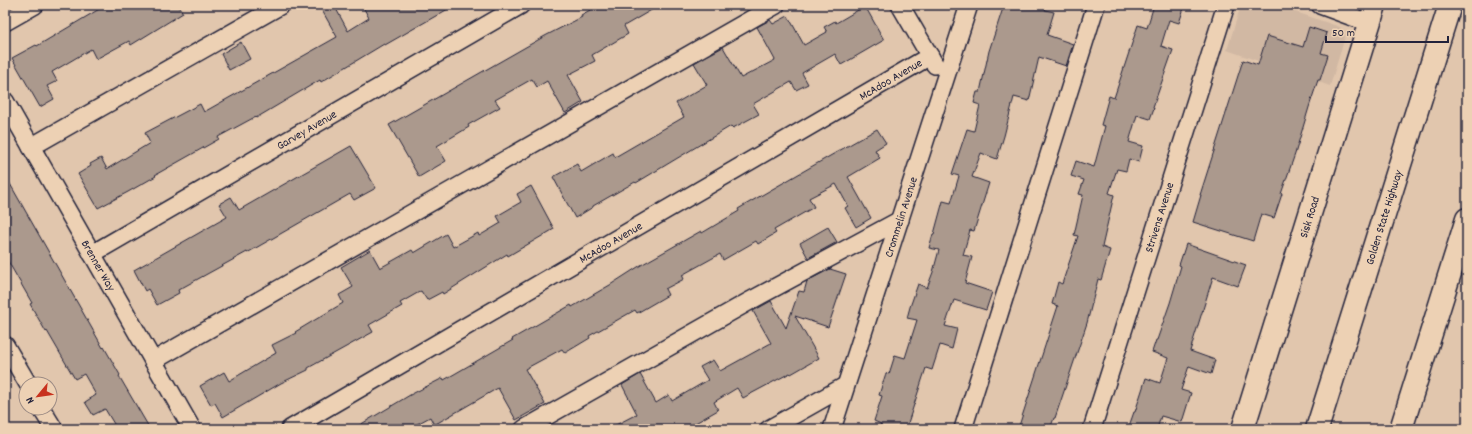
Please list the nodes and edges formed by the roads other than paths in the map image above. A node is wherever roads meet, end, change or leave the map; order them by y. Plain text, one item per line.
1 (35, 5) edge
2 (281, 5) edge
3 (521, 5) edge
4 (776, 5) edge
5 (900, 5) edge
6 (969, 5) edge
7 (1096, 5) edge
8 (1226, 5) edge
9 (1320, 5) edge
10 (1450, 5) edge
11 (1372, 14) edge
12 (5, 22) edge
13 (930, 56) junction
14 (944, 80) junction
15 (5, 101) edge
16 (31, 147) junction
17 (1467, 219) edge
18 (900, 220) junction
19 (92, 254) junction
20 (5, 345) edge
21 (153, 361) junction
22 (23, 376) edge
23 (845, 386) junction
24 (46, 416) edge
25 (54, 429) edge
26 (192, 429) edge
27 (290, 429) edge
28 (524, 429) edge
29 (769, 429) edge
30 (832, 429) edge
31 (963, 429) edge
32 (1092, 429) edge
33 (1243, 429) edge
34 (1317, 429) edge
35 (1401, 429) edge

1 - 12 street
2 - 16 street
3 - 19 street, Garvey Avenue
4 - 21 street
5 - 13 street
6 - 14 street, Crommelin Avenue
7 - 31 street
8 - 32 street, Strivens Avenue
9 - 11 street
10 - 34 main road, Golden State Highway
11 - 33 main road, Sisk Road
13 - 14 street
13 - 27 street, McAdoo Avenue
14 - 18 street, Crommelin Avenue
15 - 16 street, Brenner Way
16 - 19 street, Brenner Way
17 - 35 main road
18 - 23 street, Crommelin Avenue
18 - 28 street
19 - 21 street, Brenner Way
20 - 22 street
21 - 26 street, Brenner Way
23 - 29 street
23 - 30 street, Crommelin Avenue
24 - 25 street

